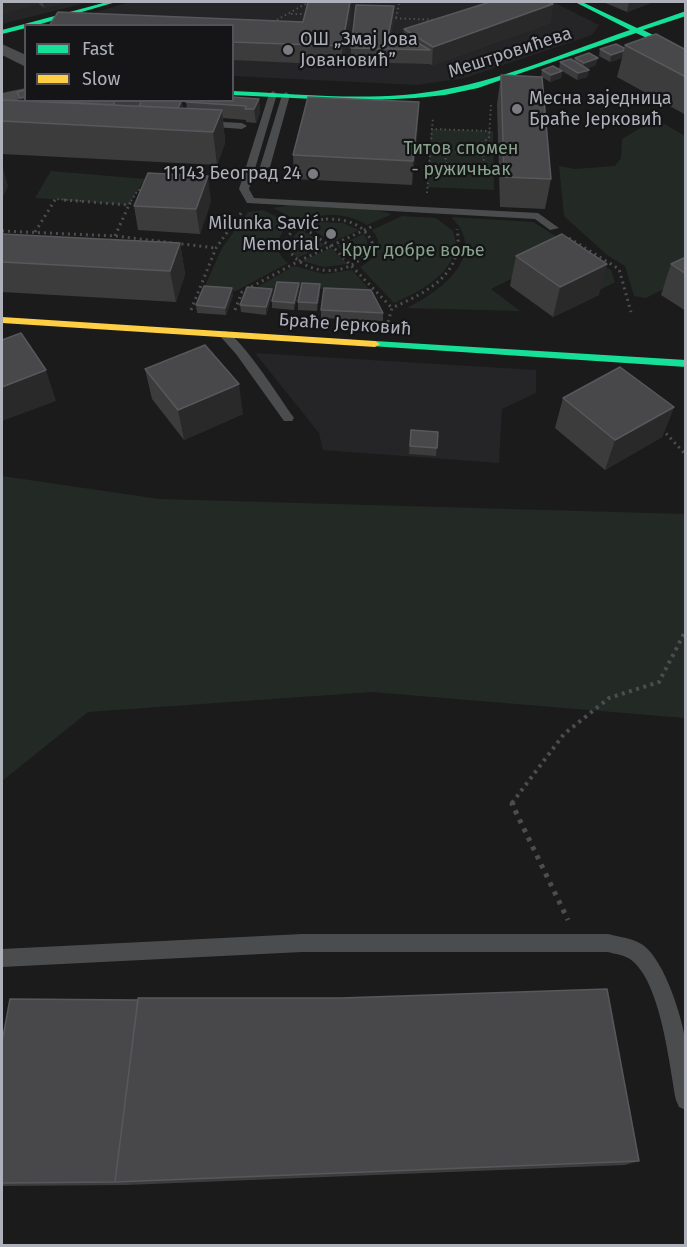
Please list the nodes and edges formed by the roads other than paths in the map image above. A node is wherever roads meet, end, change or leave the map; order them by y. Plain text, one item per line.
1 (113, 2) edge
2 (578, 2) edge
3 (686, 13) edge
4 (32, 24) edge
5 (24, 26) edge
6 (637, 31) junction
7 (2, 32) edge
8 (2, 49) edge
9 (686, 54) edge
10 (24, 61) edge
11 (24, 93) edge
12 (234, 93) edge
13 (280, 95) junction
14 (2, 98) edge
15 (195, 123) edge
16 (242, 126) dead end
17 (265, 167) dead end
18 (554, 228) road end
19 (2, 320) edge
20 (225, 335) junction
21 (686, 364) edge
22 (288, 418) dead end
23 (2, 958) edge
24 (686, 1100) edge

1 - 4 street
2 - 6 street
3 - 6 street, Мештровићева
5 - 7 street
6 - 9 street
6 - 13 street, Мештровићева
8 - 10 street
11 - 14 street
12 - 13 street, Мештровићева
13 - 17 lane
13 - 18 lane
15 - 16 lane
19 - 20 street, Браће Јерковић
20 - 21 street, Браће Јерковић
20 - 22 lane
23 - 24 lane

